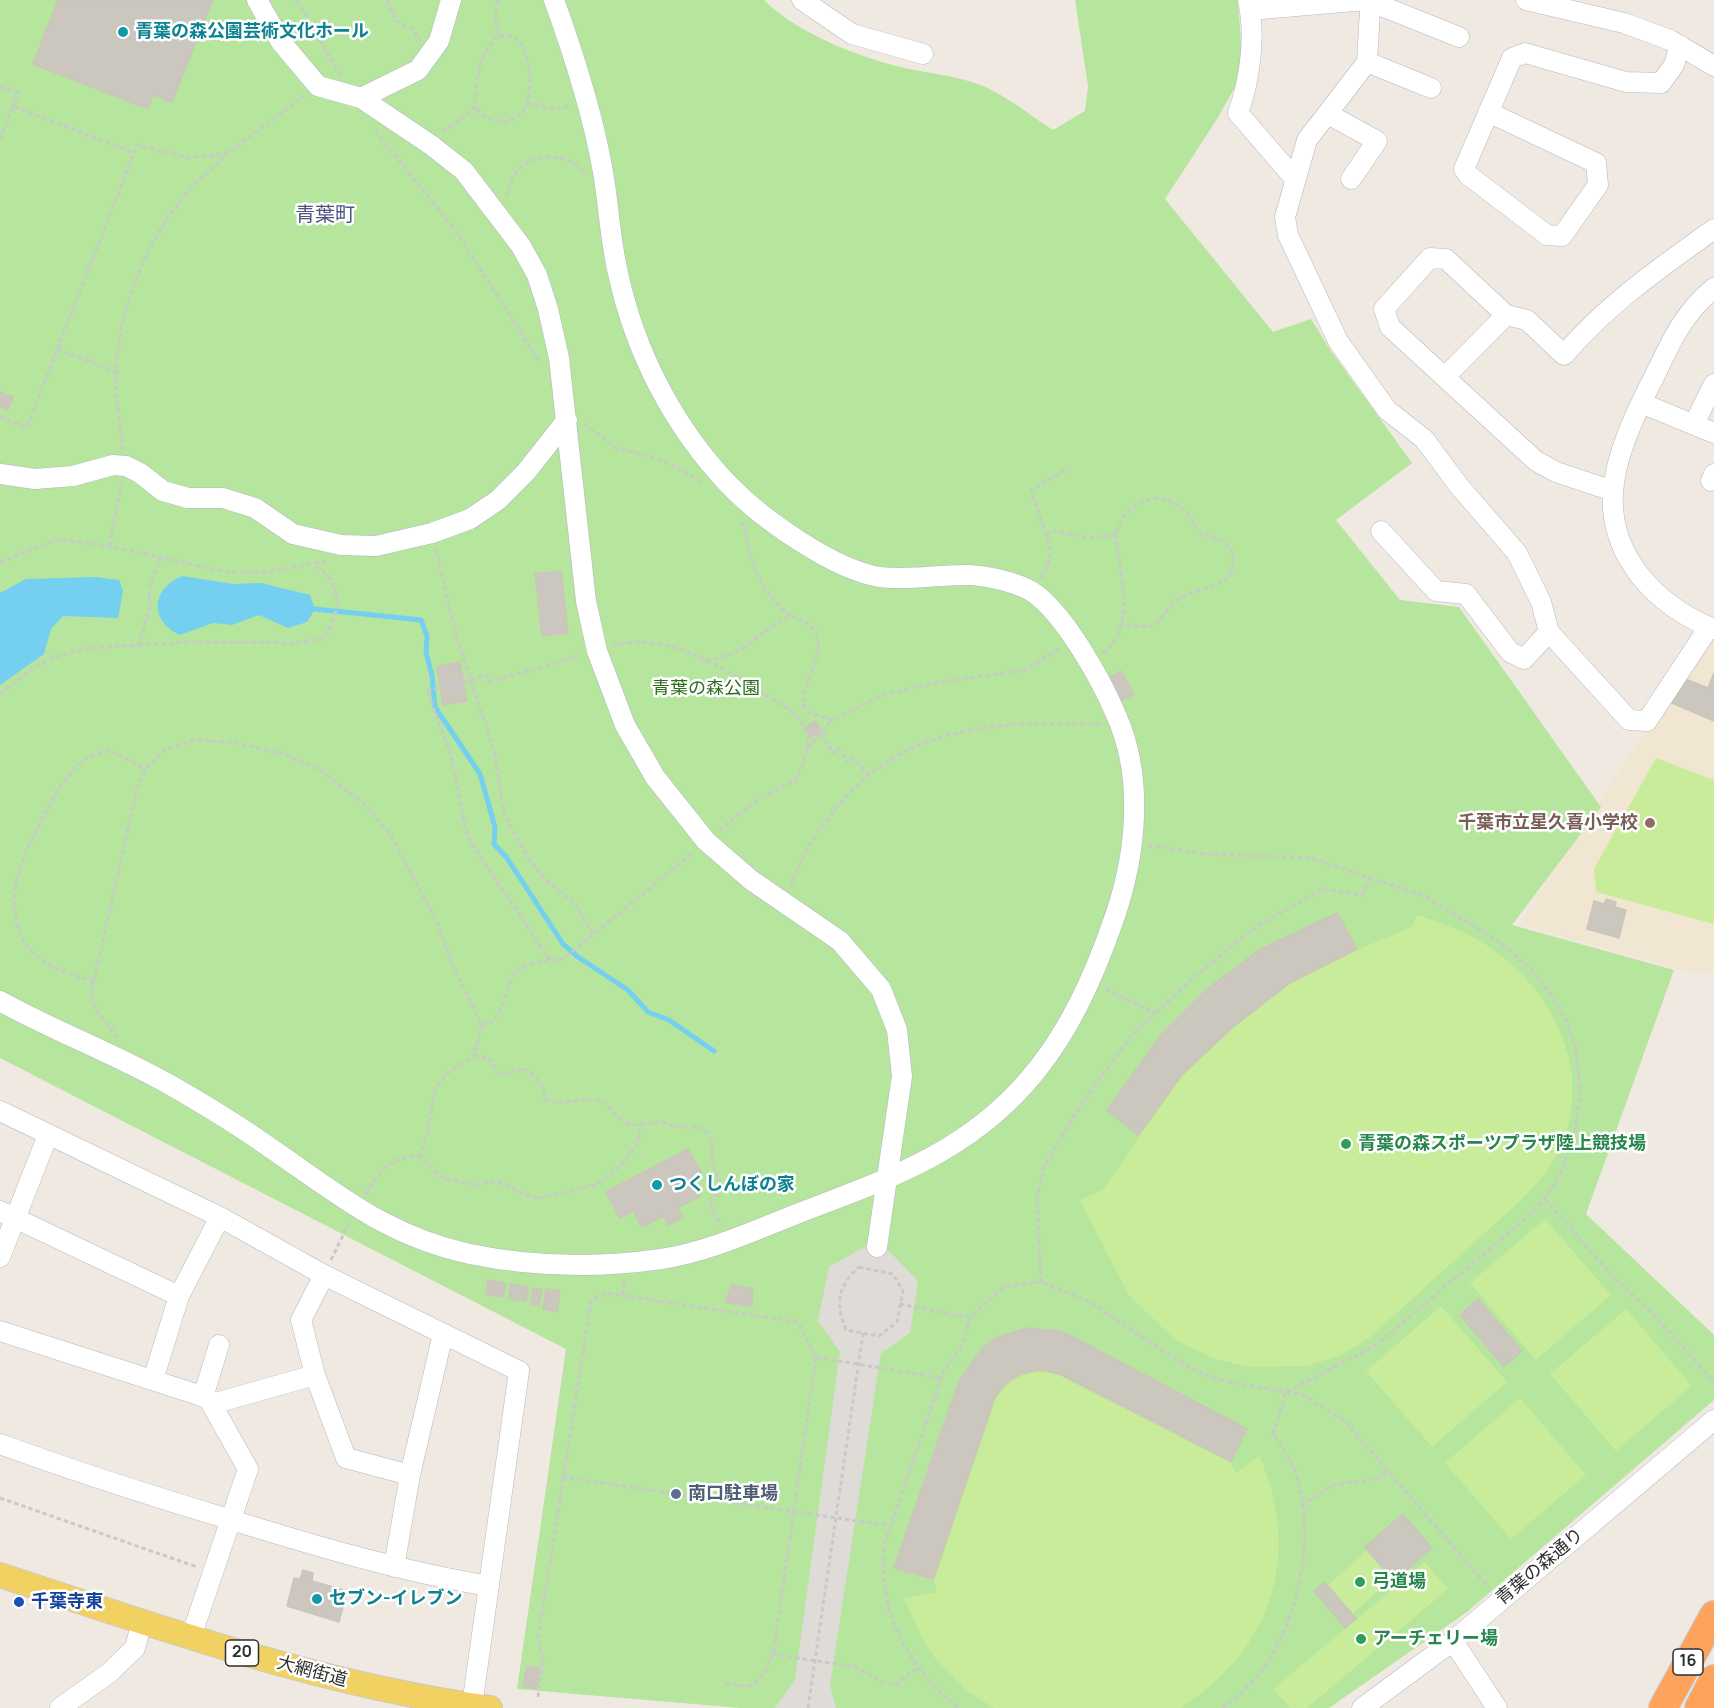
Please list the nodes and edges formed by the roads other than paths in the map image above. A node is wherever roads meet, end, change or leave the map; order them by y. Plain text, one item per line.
1 (257, 0) edge
2 (451, 0) edge
3 (554, 0) edge
4 (802, 0) edge
5 (1526, 0) edge
6 (1371, 3) edge
7 (1249, 5) edge
8 (1459, 37) dead end
9 (1680, 45) junction
10 (923, 54) dead end
11 (1367, 62) junction
12 (1714, 66) edge
13 (1431, 88) dead end
14 (356, 97) junction
15 (1488, 112) junction
16 (1328, 114) junction
17 (1295, 179) junction
18 (1351, 179) dead end
19 (1714, 229) edge
20 (1714, 288) edge
21 (1506, 315) junction
22 (1445, 377) junction
23 (1714, 384) edge
24 (1641, 403) junction
25 (566, 410) junction
26 (1694, 424) junction
27 (1714, 433) edge
28 (0, 474) edge
29 (1613, 491) junction
30 (1381, 531) dead end
31 (1712, 628) edge
32 (1549, 632) junction
33 (0, 1001) edge
34 (0, 1111) edge
35 (48, 1136) junction
36 (888, 1180) junction
37 (8, 1214) edge
38 (220, 1217) junction
39 (877, 1247) dead end
40 (0, 1257) edge
41 (324, 1275) junction
42 (179, 1296) junction
43 (0, 1331) edge
44 (443, 1334) junction
45 (219, 1346) dead end
46 (315, 1375) junction
47 (153, 1380) junction
48 (208, 1400) junction
49 (1714, 1420) edge
50 (0, 1444) edge
51 (410, 1475) junction
52 (231, 1520) junction
53 (394, 1567) junction
54 (0, 1575) edge
55 (489, 1586) junction
56 (1714, 1615) edge
57 (142, 1621) junction
58 (191, 1637) junction
59 (1453, 1641) junction
60 (1714, 1679) edge
61 (481, 1707) edge
62 (60, 1708) edge
63 (1362, 1708) edge
64 (1497, 1708) edge
65 (1663, 1708) edge
66 (1699, 1708) edge

1 - 14 street
2 - 14 street
3 - 36 street
4 - 10 street
5 - 9 street
6 - 7 street
6 - 8 street
6 - 11 street
7 - 17 street
9 - 12 street
9 - 15 street
11 - 13 street
11 - 16 street
14 - 25 street
15 - 15 street
16 - 17 street
16 - 18 street
17 - 32 street
19 - 21 street
20 - 24 street
21 - 22 street
21 - 22 street
22 - 29 street
23 - 26 street
24 - 26 street
24 - 29 street
25 - 28 street
25 - 36 street
26 - 27 street
29 - 31 street
30 - 32 street
31 - 32 street
33 - 36 street
34 - 35 street
35 - 37 street
35 - 38 street
36 - 39 street
37 - 40 street
37 - 42 street
38 - 41 street
38 - 42 street
41 - 44 street
41 - 46 street
42 - 47 street
43 - 47 street
44 - 51 street
44 - 55 street
45 - 48 street
46 - 48 street
46 - 51 street
47 - 48 street
48 - 52 street
49 - 59 street, 青葉の森通り
50 - 52 street
51 - 53 street
52 - 53 street
52 - 58 street
53 - 55 street
54 - 57 main road, 大網街道 / 20
55 - 61 street
56 - 65 highway, 16
57 - 58 main road, 大網街道 / 20
57 - 62 street
58 - 61 main road, 大網街道 / 20
59 - 63 street, 青葉の森通り
59 - 64 street
60 - 66 highway

